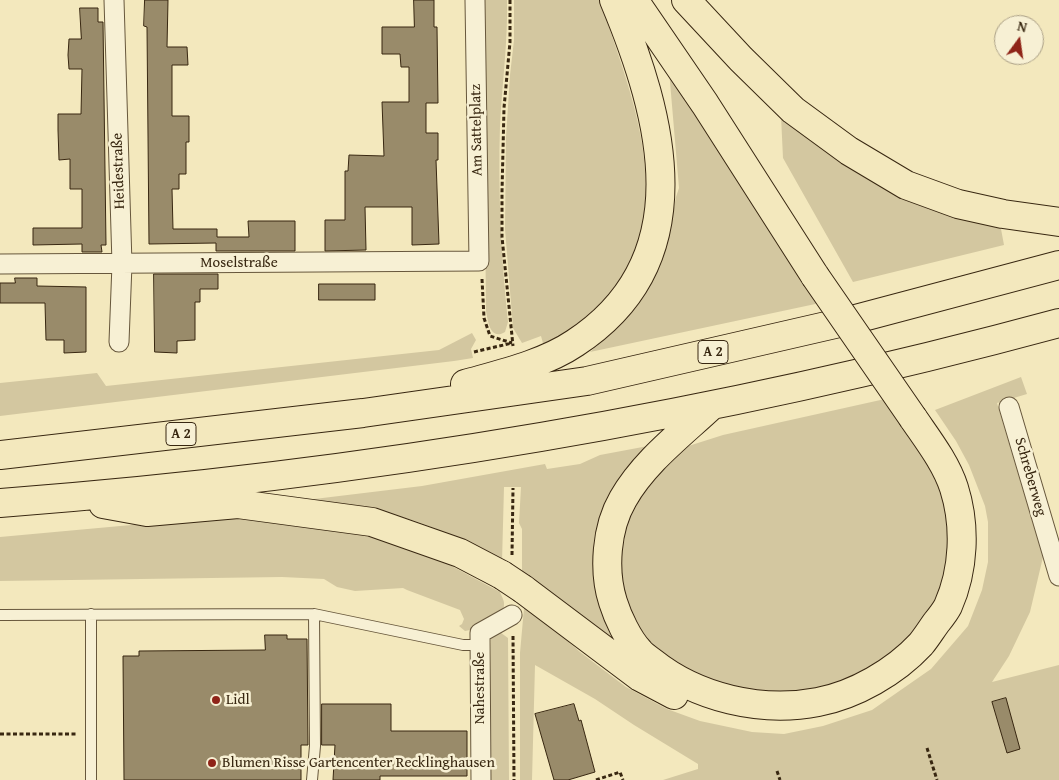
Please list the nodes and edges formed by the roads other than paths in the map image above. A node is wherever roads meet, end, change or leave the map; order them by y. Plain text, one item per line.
1 (114, 0) edge
2 (475, 0) edge
3 (614, 0) edge
4 (634, 0) edge
5 (644, 0) edge
6 (686, 0) edge
7 (1059, 222) edge
8 (479, 261) joint
9 (0, 264) edge
10 (122, 264) junction
11 (1059, 265) edge
12 (822, 275) junction
13 (1059, 322) edge
14 (119, 342) dead end
15 (711, 406) junction
16 (1009, 407) dead end
17 (363, 413) junction
18 (919, 417) junction
19 (0, 455) edge
20 (67, 498) junction
21 (0, 503) edge
22 (1059, 576) edge
23 (91, 614) junction
24 (314, 614) junction
25 (0, 615) edge
26 (512, 615) dead end
27 (480, 645) junction
28 (91, 780) edge
29 (312, 780) edge
30 (481, 780) edge

1 - 10 street, Heidestraße
2 - 8 street, Am Sattelplatz
3 - 17 highway
4 - 12 highway
5 - 12 highway
6 - 7 highway
8 - 10 street, Moselstraße
9 - 10 street, Moselstraße
10 - 14 street, Heidestraße
11 - 17 highway, A 2
12 - 18 highway
13 - 15 highway
15 - 18 highway
15 - 20 highway
16 - 22 street, Schreberweg
17 - 19 highway, A 2
18 - 20 highway
20 - 21 highway
23 - 24 lane
23 - 25 lane
23 - 28 lane
24 - 27 lane
24 - 29 lane
26 - 27 street, Nahestraße
27 - 30 street, Nahestraße

